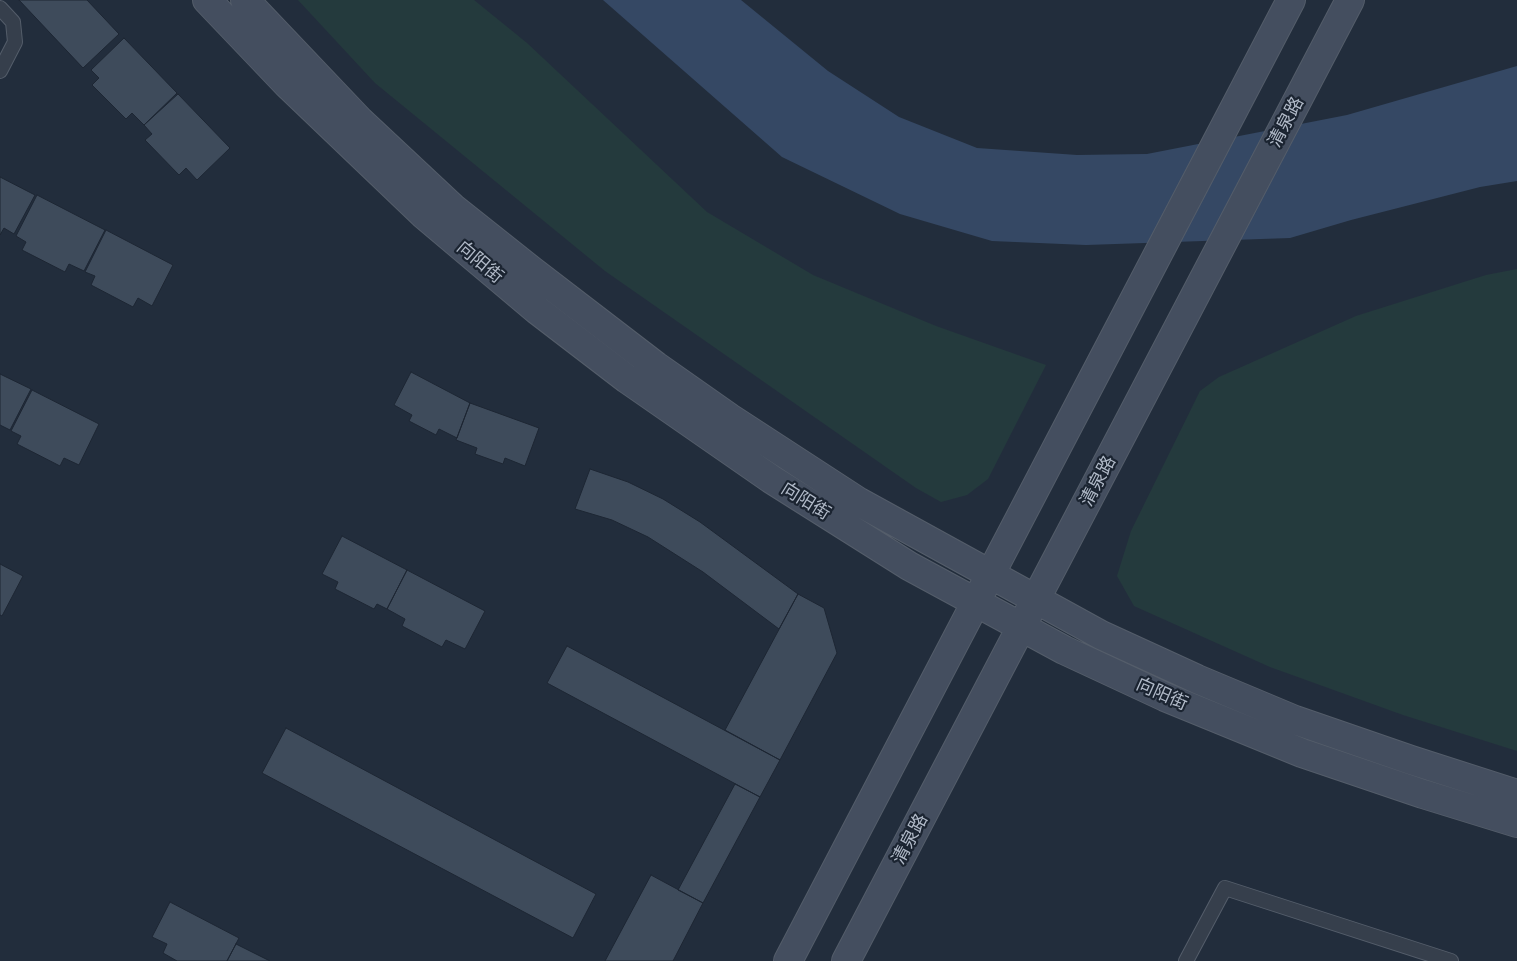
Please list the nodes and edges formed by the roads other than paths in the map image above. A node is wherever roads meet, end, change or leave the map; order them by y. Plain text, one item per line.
1 (207, 0) edge
2 (245, 0) edge
3 (1291, 0) edge
4 (1350, 0) edge
5 (0, 8) edge
6 (0, 71) edge
7 (990, 575) junction
8 (1036, 600) junction
9 (976, 602) junction
10 (1021, 626) junction
11 (1517, 794) edge
12 (1517, 823) edge
13 (788, 961) edge
14 (846, 961) edge
15 (1186, 961) edge
16 (1451, 961) edge

1 - 9 street, 向阳街
2 - 7 street, 向阳街
3 - 7 street
4 - 8 street, 清泉路
5 - 6 lane
7 - 8 street, 向阳街
7 - 9 street
8 - 10 street, 清泉路
8 - 11 street, 向阳街
9 - 10 street, 向阳街
9 - 13 street
10 - 12 street, 向阳街
10 - 14 street, 清泉路
15 - 16 lane

